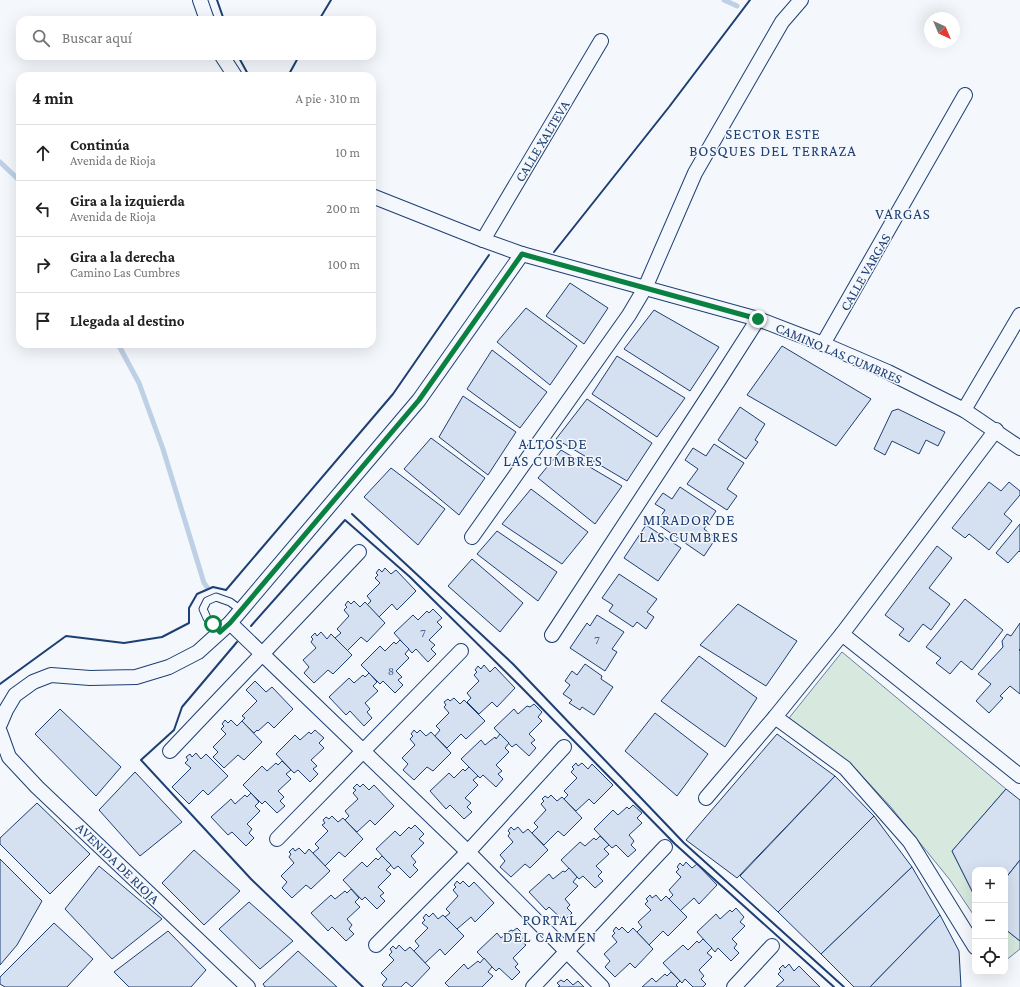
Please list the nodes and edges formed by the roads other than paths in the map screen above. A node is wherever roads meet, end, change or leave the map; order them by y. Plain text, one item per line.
1 (200, 0) edge
2 (801, 0) edge
3 (206, 16) edge
4 (601, 41) dead end
5 (224, 60) edge
6 (232, 72) edge
7 (965, 95) dead end
8 (376, 198) edge
9 (483, 240) junction
10 (522, 254) junction
11 (645, 288) junction
12 (1020, 316) edge
13 (758, 319) junction
14 (823, 344) junction
15 (964, 410) junction
16 (996, 430) junction
17 (1020, 448) edge
18 (472, 537) dead end
19 (359, 552) dead end
20 (241, 610) junction
21 (225, 627) junction
22 (842, 634) junction
23 (552, 636) dead end
24 (461, 651) dead end
25 (262, 654) junction
26 (775, 716) junction
27 (0, 724) edge
28 (0, 732) edge
29 (564, 747) dead end
30 (363, 750) junction
31 (170, 751) dead end
32 (1020, 776) edge
33 (706, 798) dead end
34 (277, 839) dead end
35 (665, 848) dead end
36 (468, 852) junction
37 (972, 942) edge
38 (376, 945) dead end
39 (772, 946) dead end
40 (567, 951) junction
41 (248, 987) edge
42 (534, 987) edge
43 (602, 987) edge
44 (734, 987) edge

1 - 3 street
2 - 11 street
4 - 9 street, CALLE XALTEVA
5 - 6 street
7 - 14 street, CALLE VARGAS
8 - 9 street, CAMINO LAS CUMBRES
9 - 10 street, CAMINO LAS CUMBRES
10 - 11 street, CAMINO LAS CUMBRES
10 - 20 street
11 - 13 street, CAMINO LAS CUMBRES
11 - 18 street
12 - 15 street
13 - 14 street, CAMINO LAS CUMBRES
13 - 23 street
14 - 15 street, CAMINO LAS CUMBRES
15 - 16 street, CAMINO LAS CUMBRES
16 - 17 street, CAMINO LAS CUMBRES
16 - 22 street
19 - 25 street
20 - 21 street
20 - 21 lane
21 - 25 street
21 - 27 street
22 - 26 street
22 - 32 street
24 - 30 street
25 - 30 street
25 - 31 street
26 - 33 street
26 - 37 street
28 - 41 street, AVENIDA DE RIOJA
29 - 36 street
30 - 34 street
30 - 36 street
35 - 40 street
36 - 38 street
36 - 40 street
39 - 44 street
40 - 42 street
40 - 43 street

